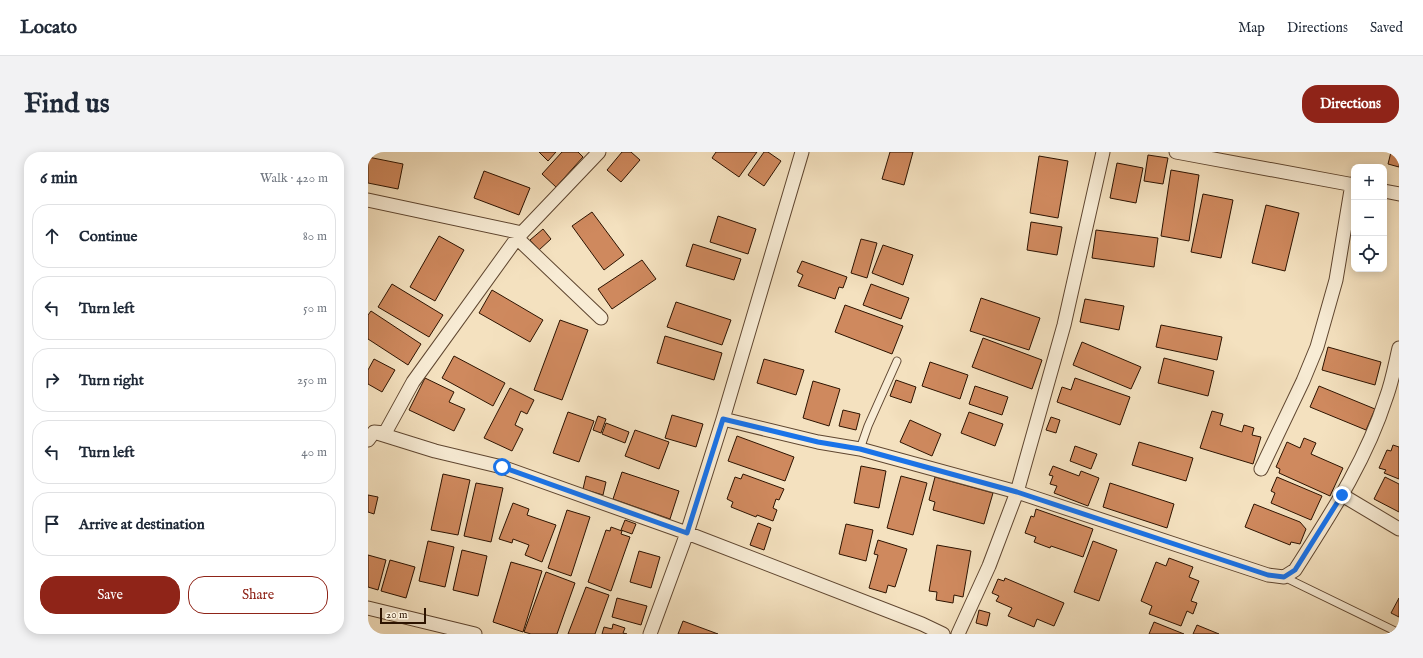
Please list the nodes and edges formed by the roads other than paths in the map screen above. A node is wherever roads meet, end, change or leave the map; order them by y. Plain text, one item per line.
1 (599, 152) edge
2 (802, 152) edge
3 (1103, 152) edge
4 (1176, 152) edge
5 (1351, 184) edge
6 (1387, 192) edge
7 (1399, 194) edge
8 (1351, 195) edge
9 (368, 200) edge
10 (519, 235) junction
11 (601, 318) dead end
12 (1399, 348) edge
13 (897, 361) dead end
14 (723, 419) junction
15 (371, 436) edge
16 (860, 449) junction
17 (1261, 469) dead end
18 (1017, 492) junction
19 (1342, 495) junction
20 (1399, 529) edge
21 (687, 533) junction
22 (1284, 577) junction
23 (368, 608) edge
24 (922, 629) edge
25 (1399, 633) edge
26 (475, 634) edge
27 (650, 634) edge
28 (943, 634) edge
29 (958, 634) edge

1 - 10 street
2 - 14 street
3 - 18 street
4 - 5 street
6 - 7 street
8 - 17 street
9 - 10 street
10 - 11 street
10 - 15 street
12 - 19 street
13 - 16 lane
14 - 16 street
14 - 21 street
15 - 21 street
16 - 18 street
18 - 22 street
18 - 29 street
19 - 20 street
19 - 22 street
21 - 24 street
21 - 27 street
22 - 25 lane
23 - 26 street
24 - 28 street

